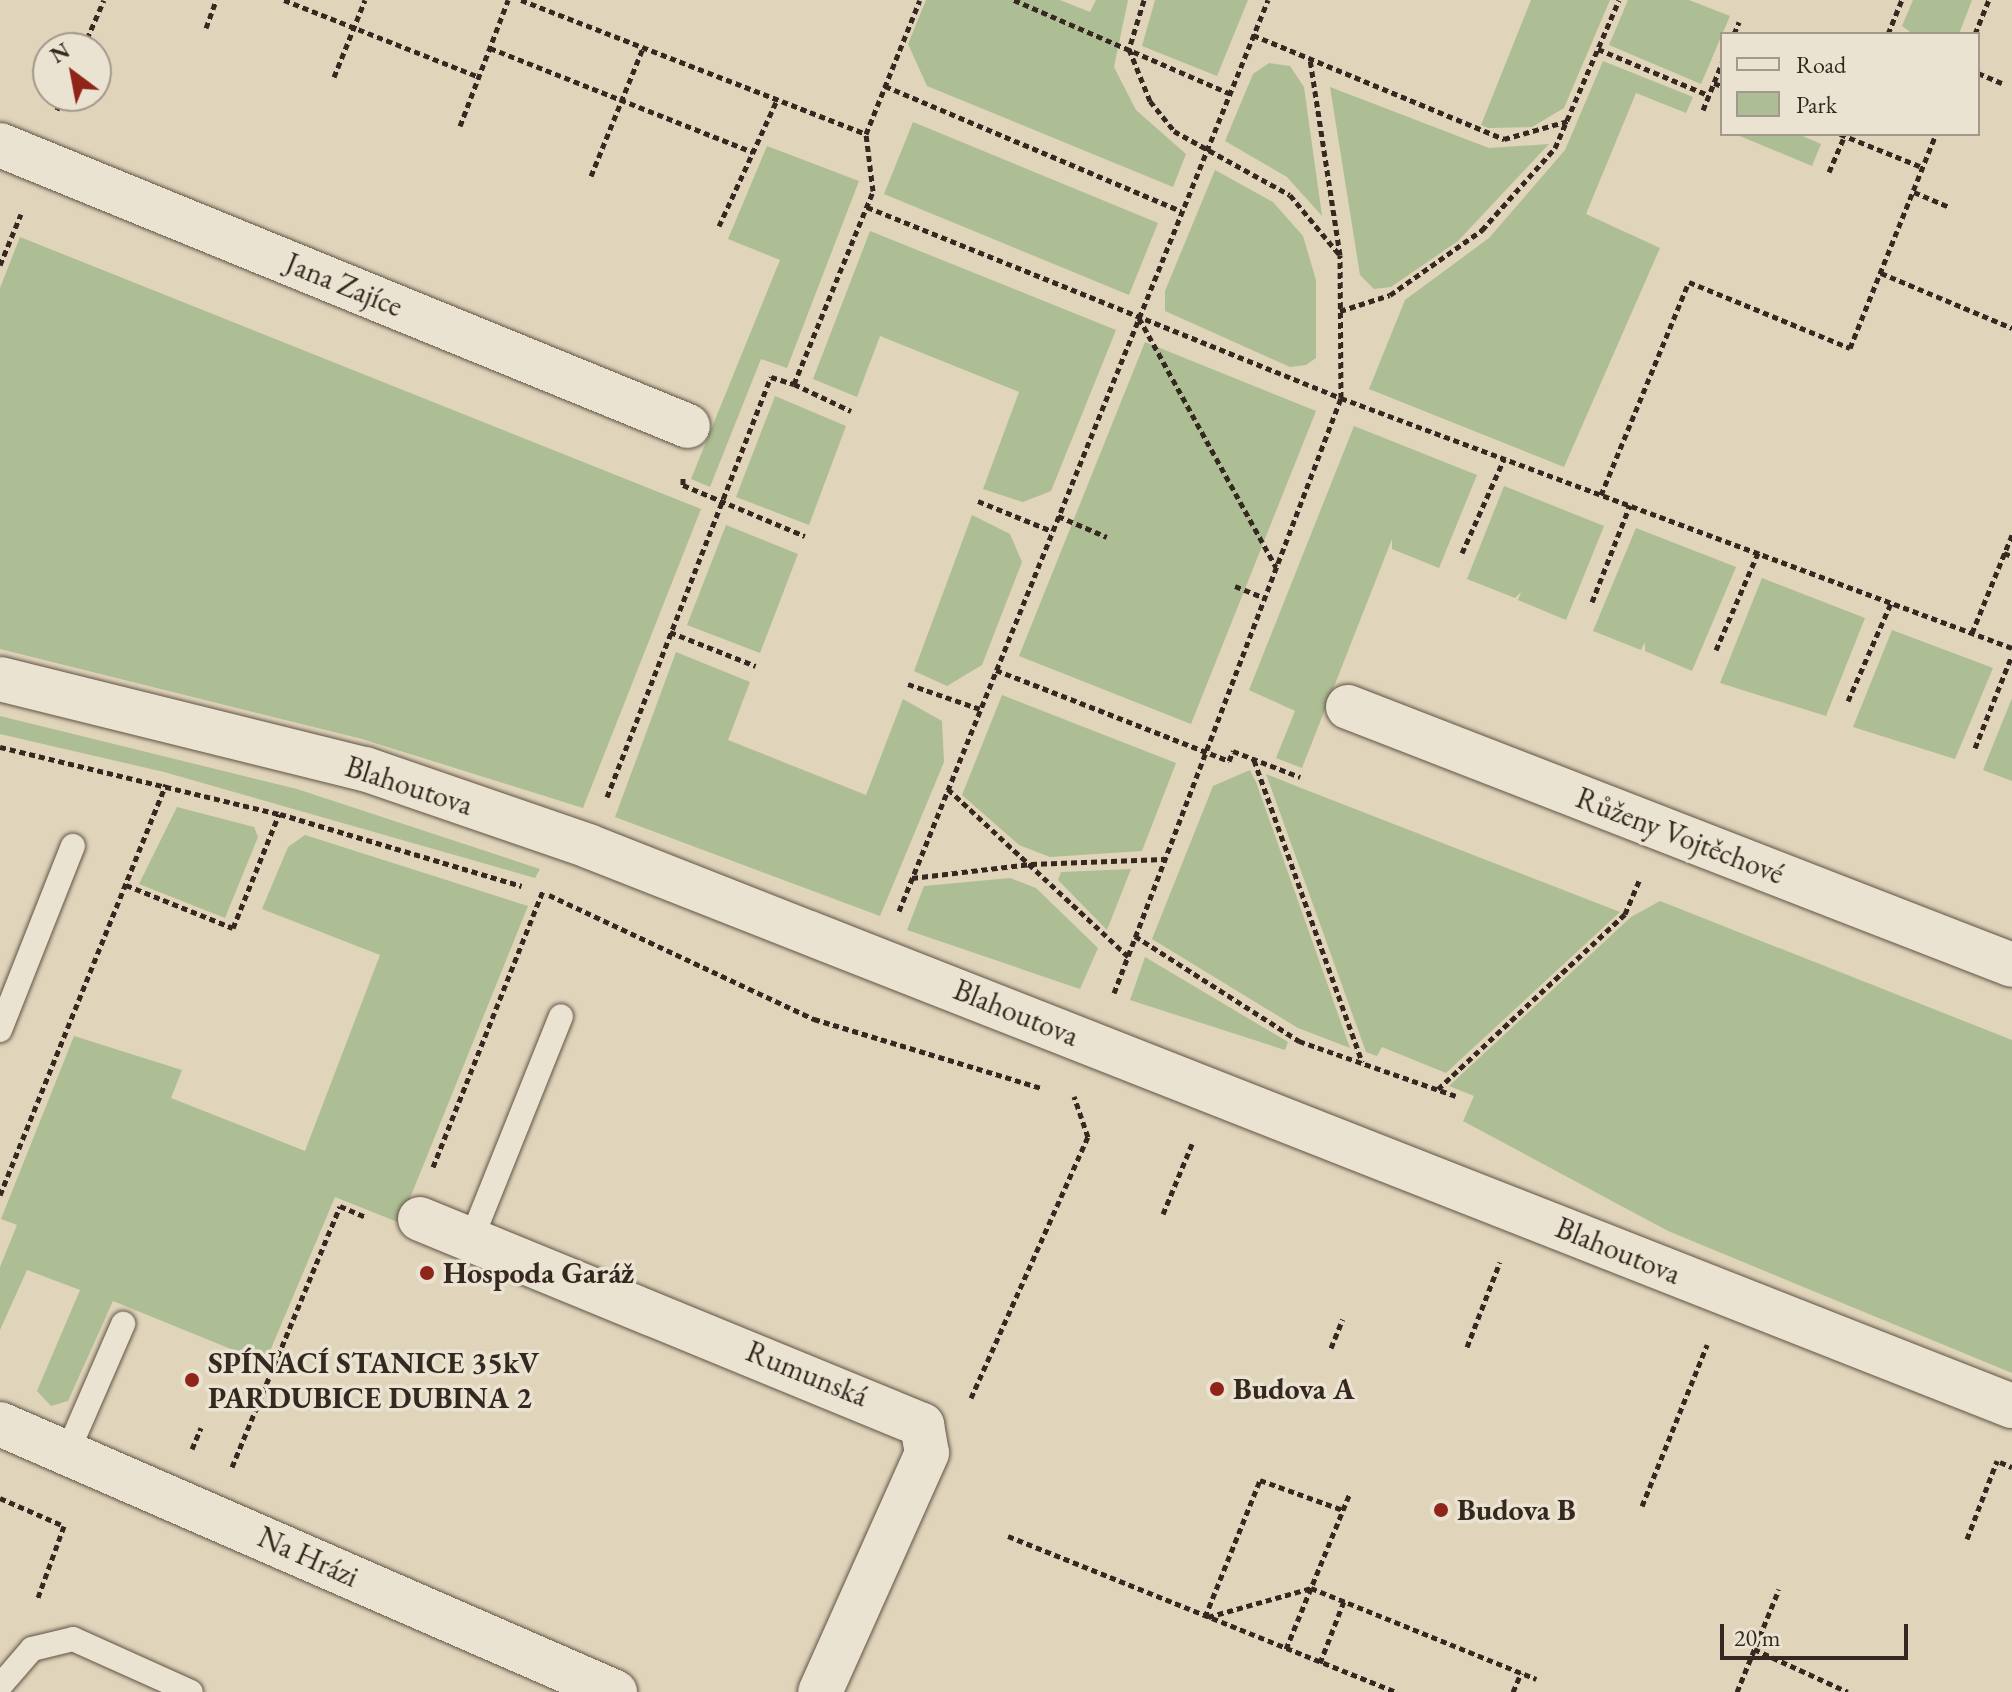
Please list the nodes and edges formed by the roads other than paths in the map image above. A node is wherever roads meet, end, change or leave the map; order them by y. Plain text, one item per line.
1 (0, 145) edge
2 (688, 426) road end
3 (0, 679) edge
4 (1348, 707) dead end
5 (73, 846) dead end
6 (2012, 965) edge
7 (561, 1016) dead end
8 (0, 1030) edge
9 (420, 1219) road end
10 (471, 1240) junction
11 (123, 1324) dead end
12 (2012, 1406) edge
13 (0, 1424) edge
14 (67, 1453) junction
15 (0, 1686) edge
16 (191, 1692) edge
17 (615, 1692) edge
18 (820, 1692) edge

1 - 2 street, Jana Zajíce
3 - 12 street, Blahoutova
4 - 6 street, Růženy Vojtěchové
5 - 8 lane
7 - 10 lane
9 - 10 street, Rumunská
10 - 18 street, Rumunská
11 - 14 lane
13 - 14 street, Na Hrázi
14 - 17 street, Na Hrázi
15 - 16 lane

